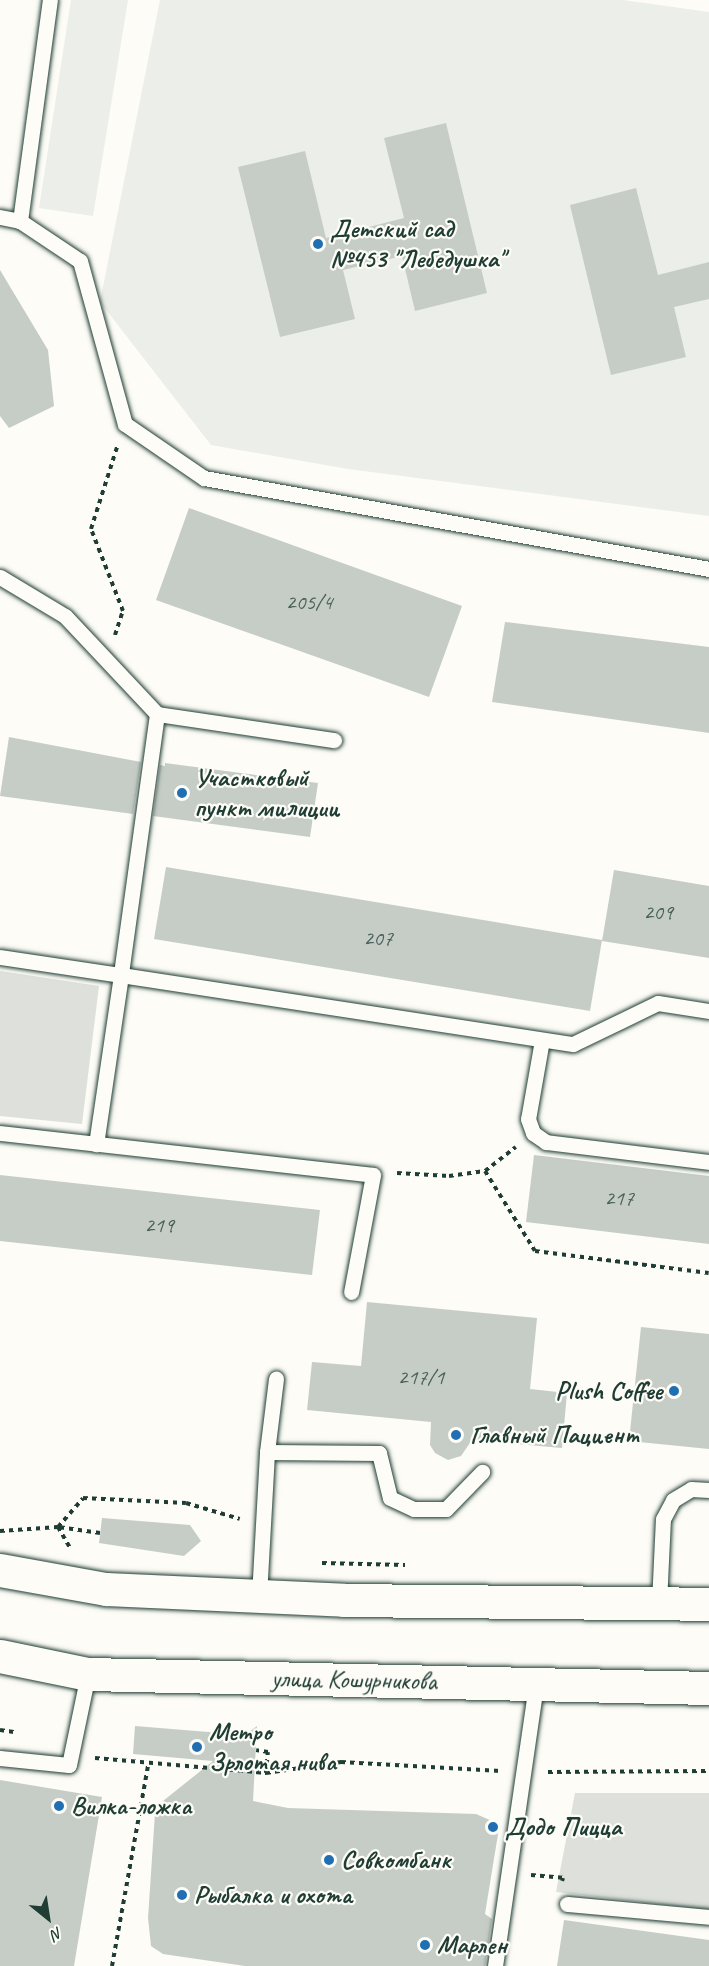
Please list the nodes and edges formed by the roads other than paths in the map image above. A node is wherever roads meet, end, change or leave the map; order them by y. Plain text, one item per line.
1 (50, 0) edge
2 (0, 217) edge
3 (20, 221) junction
4 (709, 569) edge
5 (0, 577) edge
6 (157, 714) junction
7 (334, 741) dead end
8 (0, 957) edge
9 (122, 975) junction
10 (709, 1011) edge
11 (542, 1040) junction
12 (0, 1133) edge
13 (96, 1144) junction
14 (709, 1162) edge
15 (351, 1292) dead end
16 (276, 1379) dead end
17 (267, 1452) junction
18 (482, 1472) dead end
19 (709, 1490) edge
20 (0, 1570) edge
21 (259, 1596) junction
22 (659, 1603) junction
23 (709, 1604) edge
24 (0, 1656) edge
25 (88, 1674) junction
26 (536, 1685) junction
27 (709, 1688) edge
28 (0, 1758) edge
29 (567, 1904) dead end
30 (709, 1917) edge
31 (495, 1966) edge

1 - 3 lane
2 - 3 lane
3 - 4 lane
5 - 6 lane
6 - 7 lane
6 - 9 lane
8 - 9 lane
9 - 11 lane
9 - 13 lane
10 - 11 lane
11 - 14 lane
12 - 13 lane
13 - 15 lane
16 - 17 lane
17 - 18 lane
17 - 21 lane
19 - 22 lane
20 - 21 main road
21 - 22 main road
22 - 23 main road
24 - 25 main road, улица Кошурникова
25 - 26 main road, улица Кошурникова
25 - 28 lane
26 - 27 main road, улица Кошурникова
26 - 31 lane
29 - 30 lane

